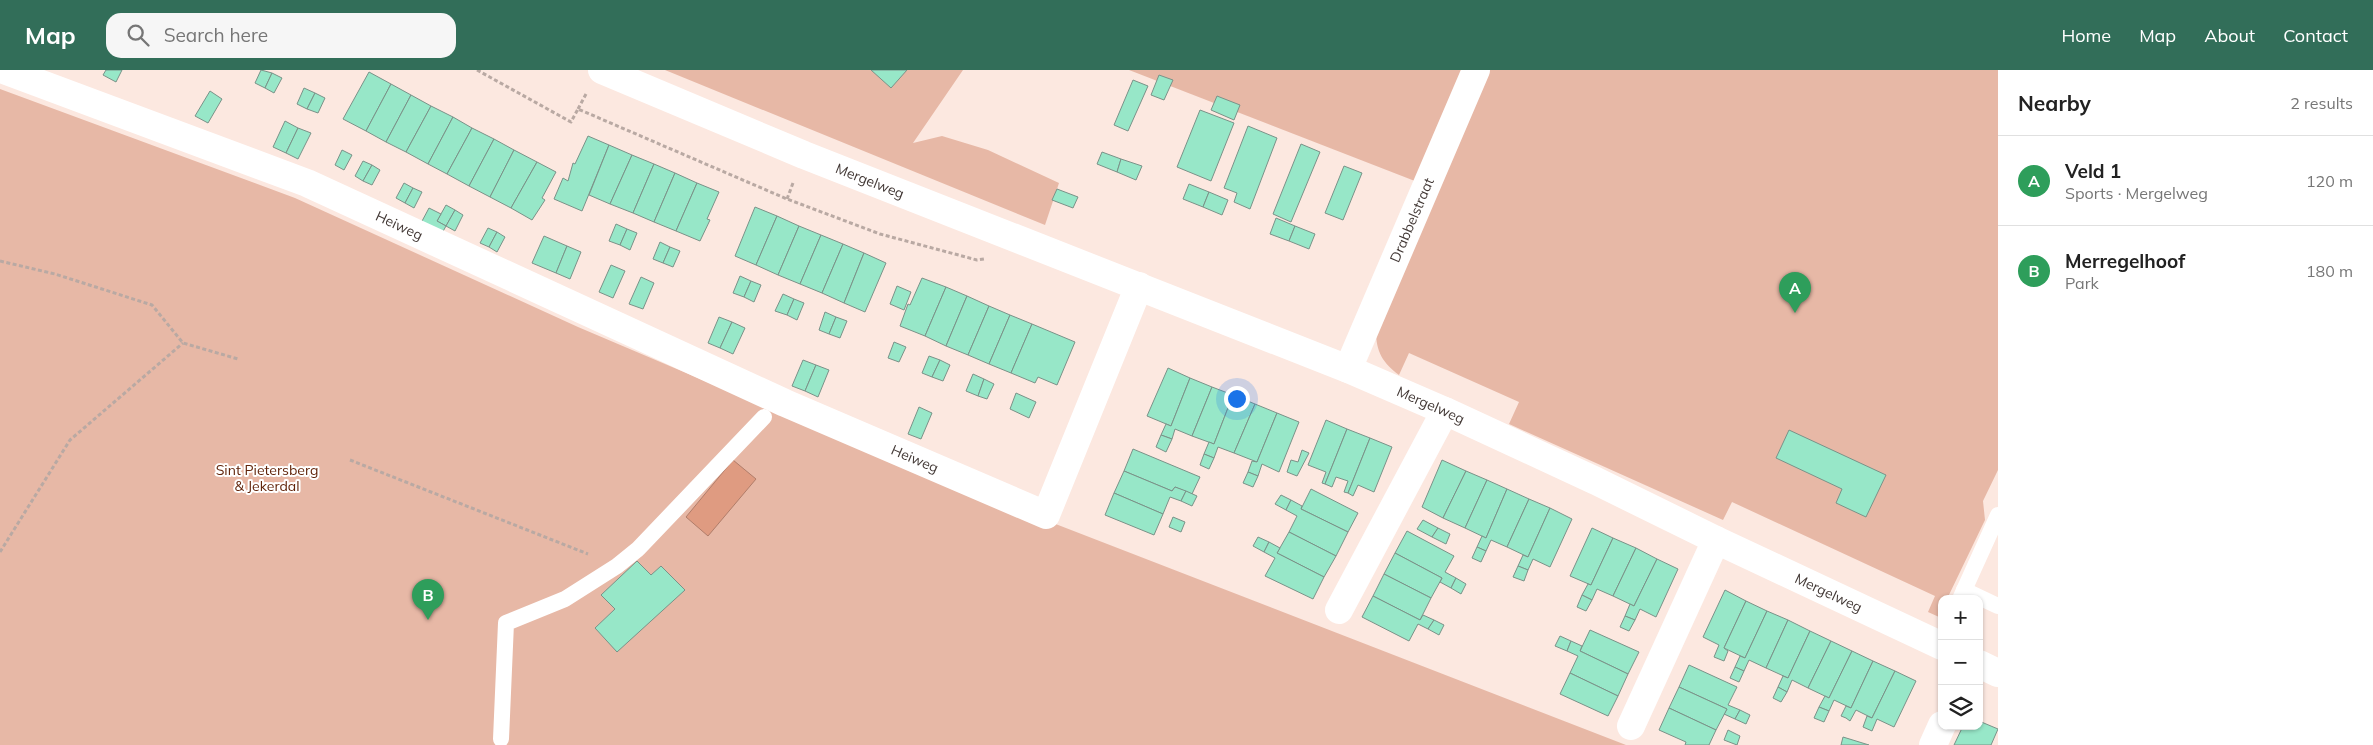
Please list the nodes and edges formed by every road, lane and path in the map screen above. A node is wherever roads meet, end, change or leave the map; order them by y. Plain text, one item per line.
1 (4, 70) edge
2 (477, 70) edge
3 (602, 70) edge
4 (1476, 70) edge
5 (986, 258) dead end
6 (0, 261) edge
7 (1139, 286) junction
8 (184, 343) junction
9 (238, 359) dead end
10 (1348, 369) junction
11 (774, 410) junction
12 (1445, 411) junction
13 (350, 460) dead end
14 (1998, 515) edge
15 (1716, 540) junction
16 (0, 552) edge
17 (617, 566) junction
18 (1962, 594) edge
19 (1998, 606) edge
20 (1339, 610) dead end
21 (1938, 642) edge
22 (1983, 666) edge
23 (1998, 672) edge
24 (1631, 726) dead end
25 (1940, 730) edge
26 (501, 739) dead end
27 (1933, 745) edge

1 - 11 street, Heiweg
2 - 5 path
3 - 7 street, Mergelweg
4 - 10 street, Drabbelstraat
6 - 8 path
7 - 10 street, Mergelweg
7 - 11 street, Heiweg
8 - 9 path
8 - 16 path
10 - 12 street, Mergelweg
11 - 17 lane
12 - 15 street, Mergelweg
12 - 20 street
13 - 17 path
14 - 18 lane
15 - 21 street, Mergelweg
15 - 24 street
17 - 26 lane
18 - 19 lane
22 - 23 street
25 - 27 street

